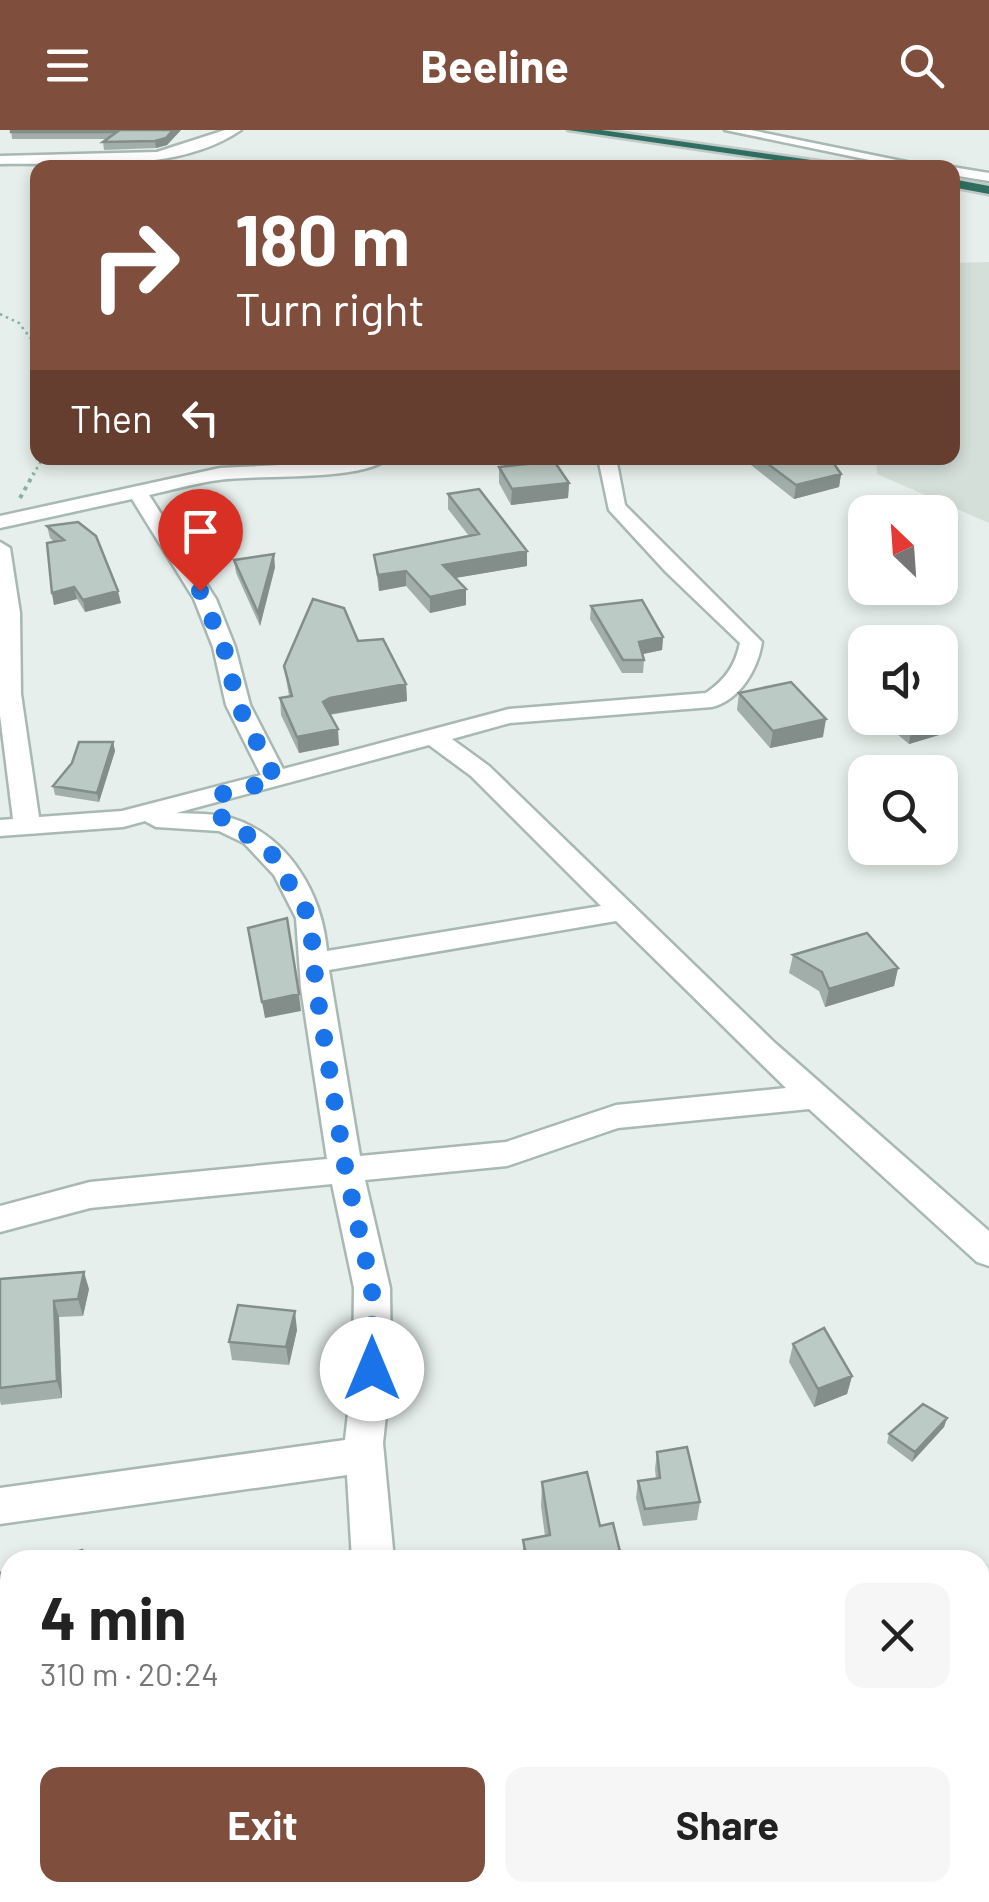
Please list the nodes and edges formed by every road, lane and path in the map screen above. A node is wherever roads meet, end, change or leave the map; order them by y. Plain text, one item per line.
1 (234, 130) edge
2 (574, 130) edge
3 (731, 130) edge
4 (0, 160) edge
5 (801, 160) edge
6 (888, 160) edge
7 (960, 172) edge
8 (989, 177) edge
9 (960, 185) edge
10 (989, 190) edge
11 (0, 314) edge
12 (30, 337) edge
13 (39, 465) edge
14 (339, 465) edge
15 (608, 465) edge
16 (136, 490) junction
17 (5, 521) edge
18 (0, 548) edge
19 (432, 736) junction
20 (276, 780) junction
21 (219, 810) junction
22 (27, 825) junction
23 (0, 828) edge
24 (623, 910) junction
25 (313, 963) junction
26 (814, 1097) junction
27 (346, 1172) junction
28 (0, 1219) edge
29 (989, 1252) edge
30 (364, 1456) junction
31 (0, 1506) edge
32 (373, 1550) edge

1 - 4 street
2 - 5 highway
3 - 6 street
7 - 8 street
9 - 10 highway
11 - 12 path
13 - 17 path
14 - 16 street
15 - 19 street
16 - 17 street
16 - 20 street
18 - 22 street
19 - 20 street
19 - 24 street
20 - 21 street
21 - 22 street
21 - 25 street
22 - 23 street
24 - 25 street
24 - 26 street
25 - 27 street
26 - 27 street
26 - 29 street
27 - 28 street
27 - 30 street
30 - 31 street
30 - 32 street

